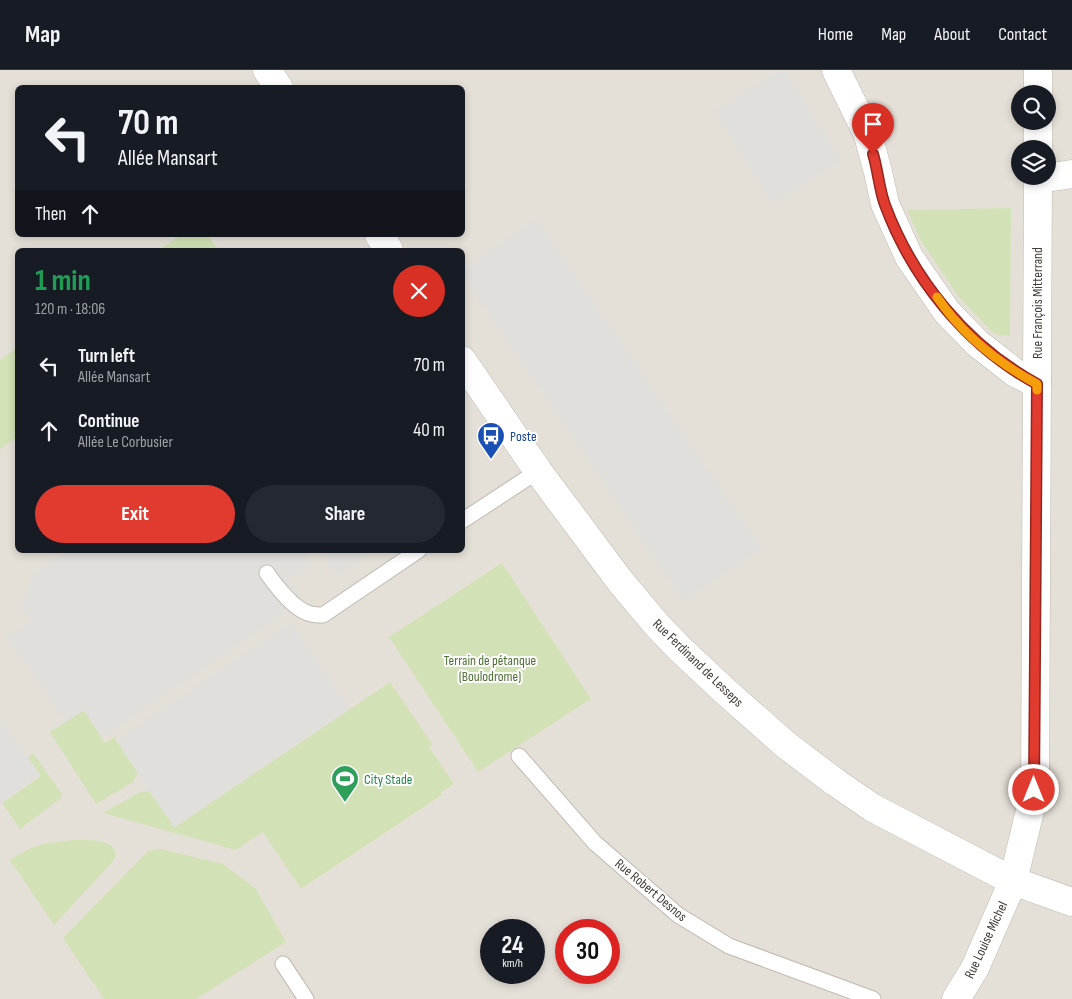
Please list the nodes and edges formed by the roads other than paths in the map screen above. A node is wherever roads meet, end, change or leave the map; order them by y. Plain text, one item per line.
1 (267, 70) edge
2 (836, 70) edge
3 (1038, 70) edge
4 (277, 85) edge
5 (1038, 85) edge
6 (1072, 174) edge
7 (1056, 175) edge
8 (1038, 185) edge
9 (379, 237) edge
10 (388, 248) edge
11 (465, 364) edge
12 (1037, 384) junction
13 (538, 471) junction
14 (465, 519) edge
15 (415, 553) edge
16 (267, 574) dead end
17 (519, 756) dead end
18 (1013, 880) junction
19 (1072, 902) edge
20 (283, 964) dead end
21 (306, 999) edge
22 (873, 999) edge
23 (956, 999) edge

1 - 4 street
2 - 12 street
3 - 5 street
6 - 7 street, Rue François Mitterrand
8 - 12 street, Rue François Mitterrand
9 - 10 street
11 - 13 street, Rue Ferdinand de Lesseps
12 - 18 street, Rue François Mitterrand
13 - 14 lane
13 - 18 street, Rue Ferdinand de Lesseps
15 - 16 lane
17 - 22 lane, Rue Robert Desnos
18 - 19 street, Rue Ferdinand de Lesseps
18 - 23 street, Rue Louise Michel
20 - 21 lane

